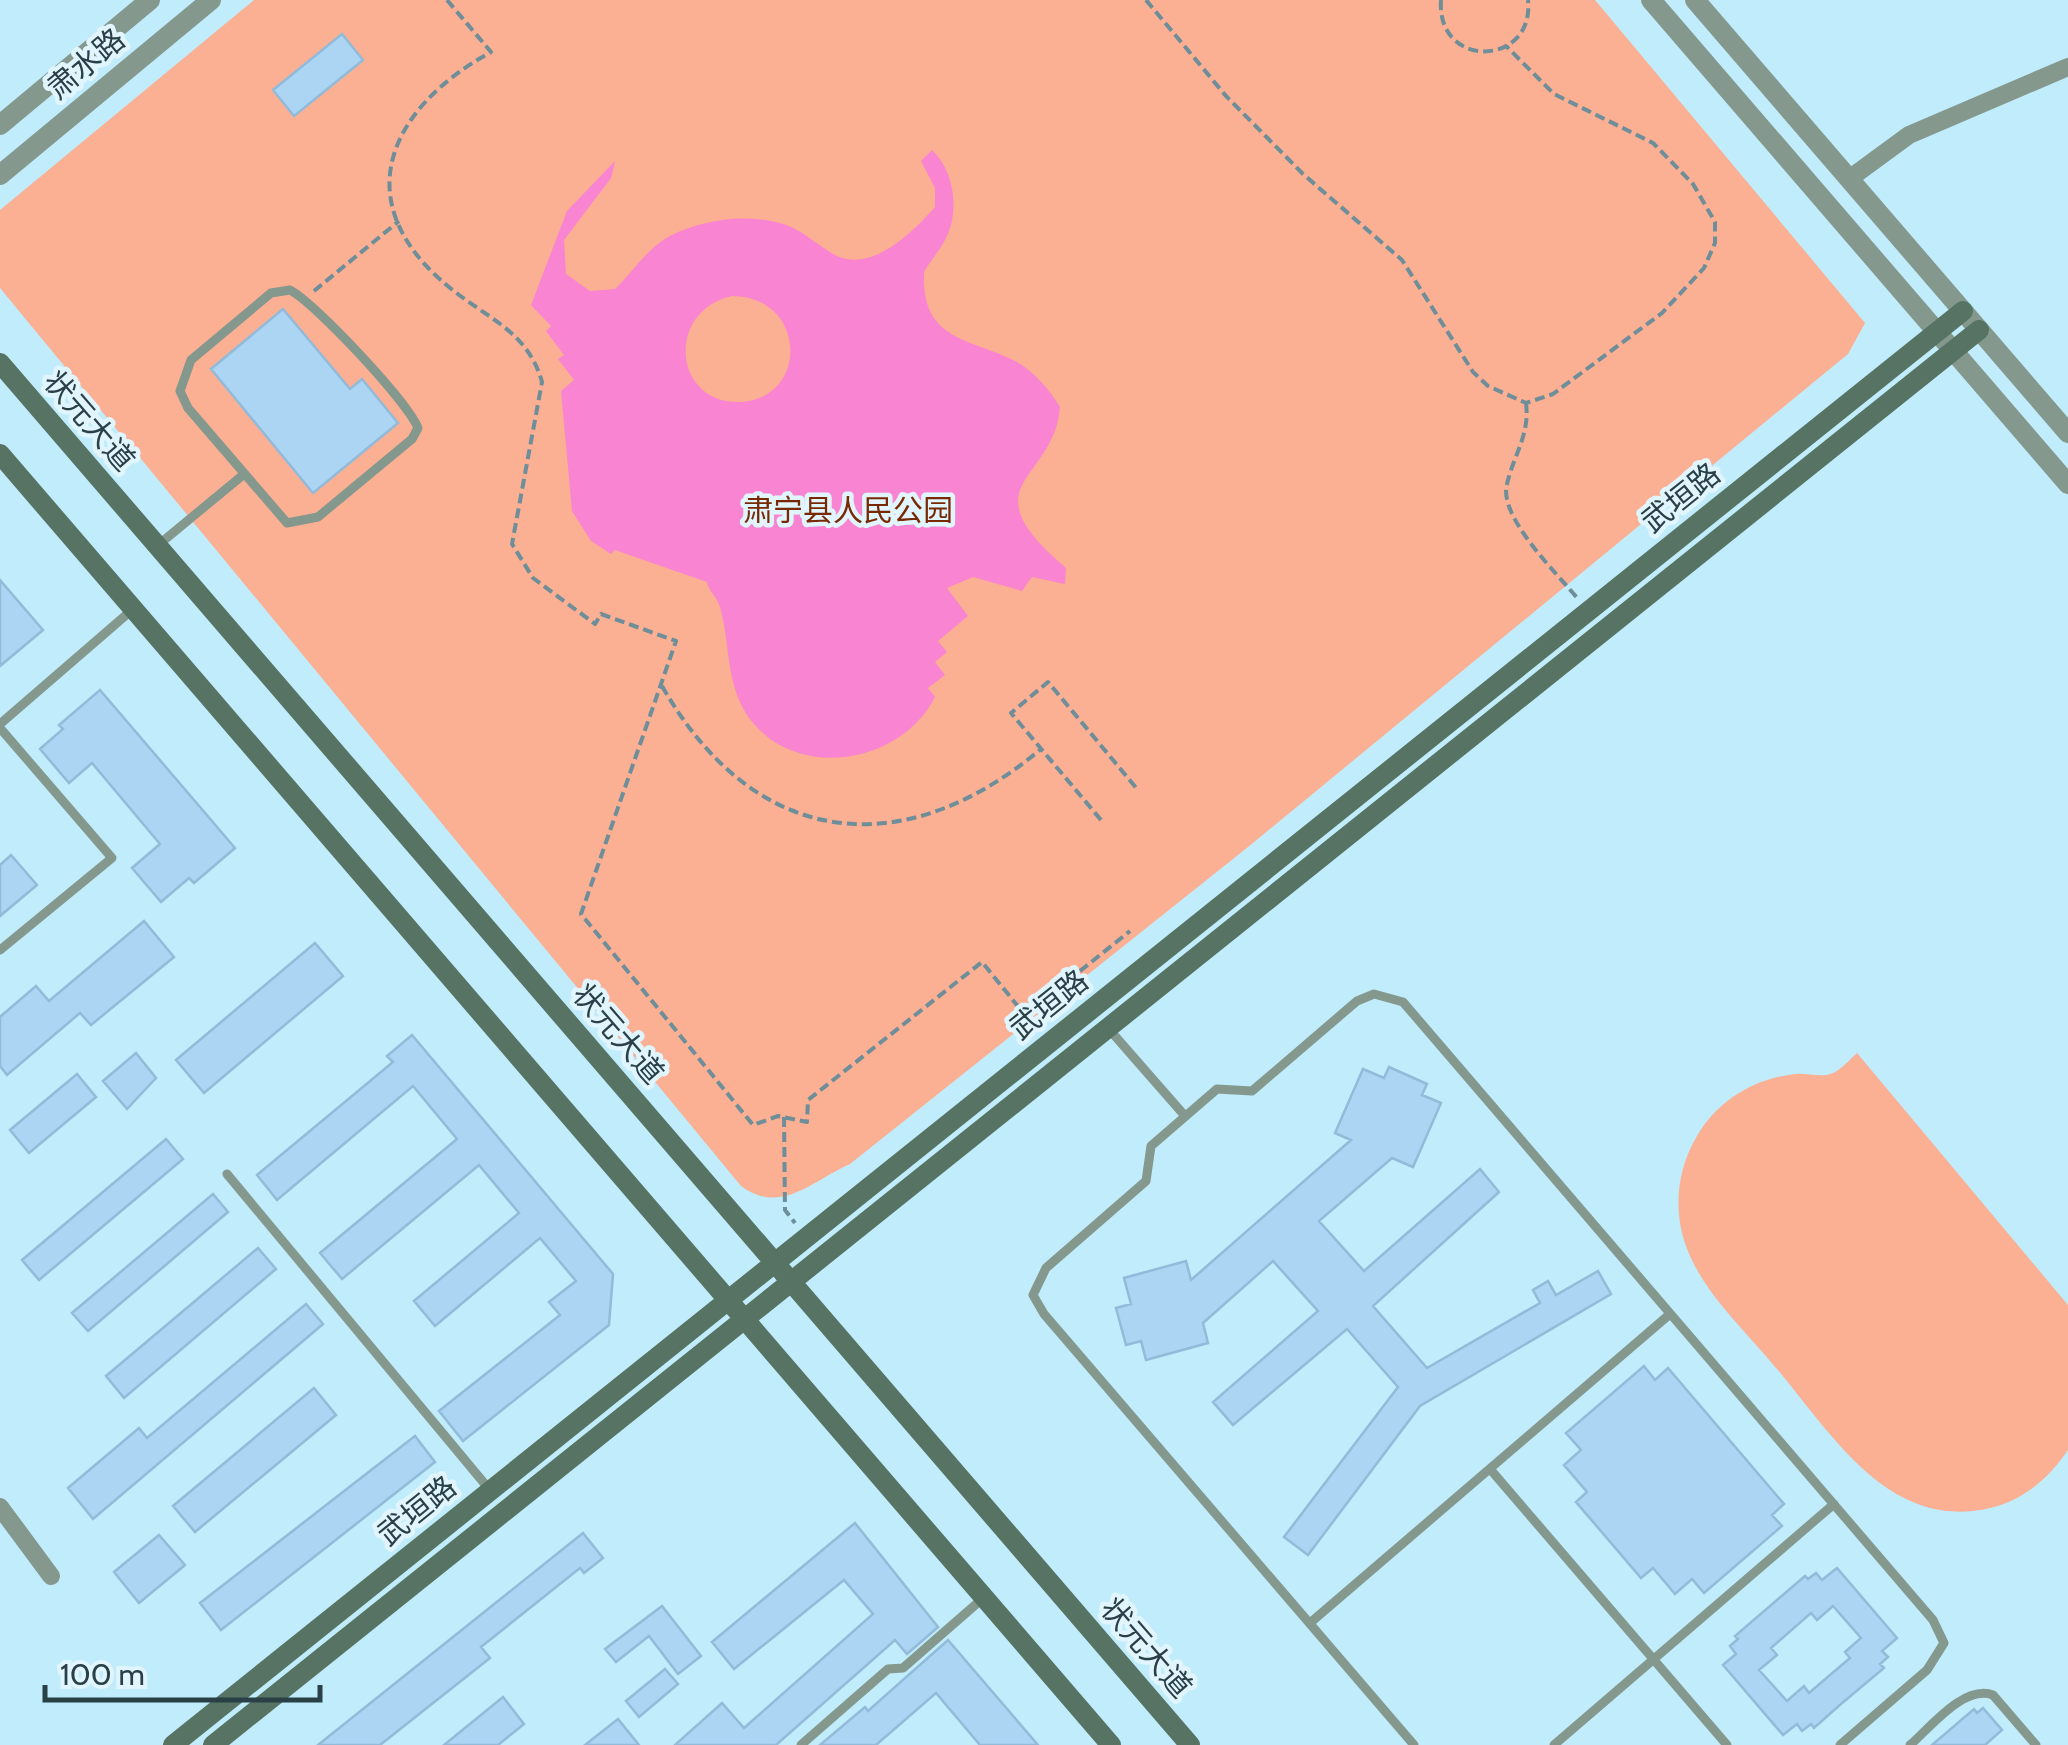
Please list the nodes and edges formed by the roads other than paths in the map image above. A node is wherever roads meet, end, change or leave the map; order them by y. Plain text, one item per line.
1 (150, 0) edge
2 (210, 0) edge
3 (1652, 0) edge
4 (1695, 0) edge
5 (2068, 67) edge
6 (0, 125) edge
7 (0, 175) edge
8 (1849, 179) junction
9 (1962, 311) junction
10 (1979, 330) junction
11 (1937, 332) junction
12 (1953, 350) junction
13 (0, 363) edge
14 (2068, 434) edge
15 (0, 454) edge
16 (243, 475) junction
17 (2068, 484) edge
18 (158, 546) junction
19 (133, 609) junction
20 (0, 726) edge
21 (0, 950) edge
22 (1108, 1028) junction
23 (1184, 1116) junction
24 (228, 1174) dead end
25 (775, 1263) junction
26 (791, 1282) junction
27 (728, 1300) junction
28 (1670, 1314) junction
29 (744, 1319) junction
30 (1490, 1469) junction
31 (490, 1491) junction
32 (1834, 1504) junction
33 (0, 1507) edge
34 (51, 1576) dead end
35 (984, 1598) junction
36 (1310, 1623) junction
37 (1653, 1660) junction
38 (173, 1745) edge
39 (213, 1745) edge
40 (801, 1745) edge
41 (1112, 1745) edge
42 (1190, 1745) edge
43 (1414, 1745) edge
44 (1554, 1745) edge
45 (1726, 1745) edge
46 (1840, 1745) edge
47 (1910, 1745) edge
48 (2036, 1745) edge

1 - 6 street, 肃水路
2 - 7 street, 肃水路
3 - 11 street
4 - 8 street
5 - 8 street
8 - 9 street
9 - 10 street
9 - 11 main road, 武垣路
10 - 12 main road, 武垣路
10 - 14 street
11 - 12 street
11 - 25 main road, 武垣路
12 - 17 street
12 - 22 main road, 武垣路
13 - 18 main road, 状元大道
15 - 19 main road
16 - 16 lane
16 - 18 lane
18 - 25 main road, 状元大道
19 - 20 lane
19 - 27 main road
20 - 21 lane
22 - 23 lane
22 - 26 main road, 武垣路
23 - 28 lane
23 - 36 lane
24 - 31 lane
25 - 26 main road, 状元大道
25 - 27 main road, 武垣路
26 - 29 main road, 武垣路
26 - 42 main road, 状元大道
27 - 29 main road
27 - 31 main road, 武垣路
28 - 30 lane
28 - 32 lane
29 - 35 main road
29 - 39 main road, 武垣路
30 - 36 lane
30 - 37 lane
31 - 38 main road, 武垣路
32 - 37 lane
32 - 46 lane
33 - 34 street
35 - 40 lane
35 - 41 main road
36 - 43 lane
37 - 44 lane
37 - 45 lane
47 - 48 lane

